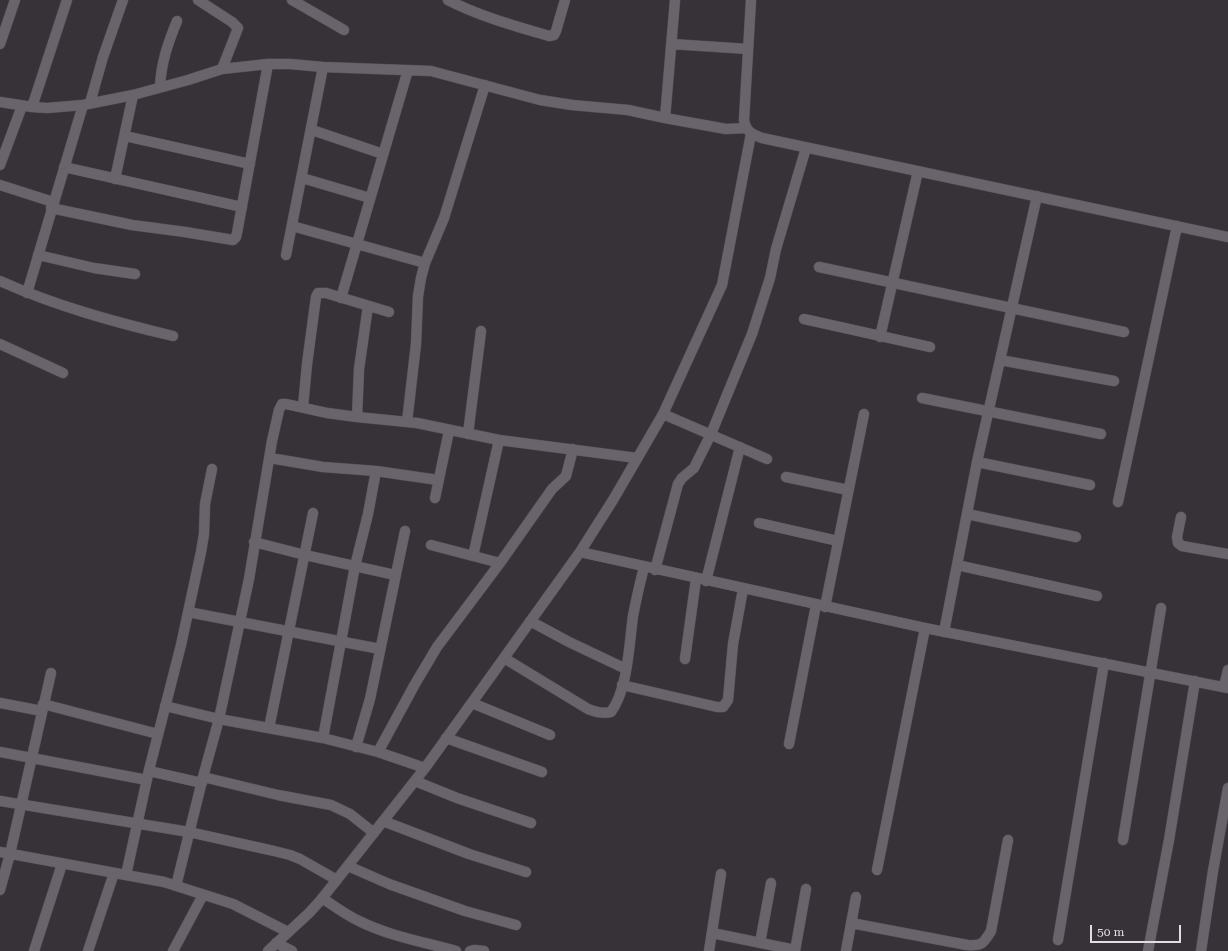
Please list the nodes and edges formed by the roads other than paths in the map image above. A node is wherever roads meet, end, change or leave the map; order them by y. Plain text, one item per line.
1 (15, 0) edge
2 (67, 0) edge
3 (123, 0) edge
4 (198, 0) edge
5 (292, 0) edge
6 (448, 0) edge
7 (565, 0) edge
8 (675, 0) edge
9 (751, 0) edge
10 (177, 21) dead end
11 (344, 30) dead end
12 (0, 44) edge
13 (671, 44) junction
14 (748, 49) junction
15 (268, 64) junction
16 (323, 67) junction
17 (222, 69) junction
18 (408, 70) junction
19 (485, 85) junction
20 (160, 87) junction
21 (133, 95) junction
22 (0, 102) edge
23 (87, 104) junction
24 (27, 107) junction
25 (665, 118) junction
26 (312, 130) junction
27 (748, 131) junction
28 (125, 136) junction
29 (806, 148) junction
30 (383, 154) junction
31 (250, 164) junction
32 (0, 165) edge
33 (64, 166) junction
34 (918, 171) junction
35 (302, 178) junction
36 (115, 179) junction
37 (0, 185) edge
38 (1037, 196) junction
39 (370, 198) junction
40 (52, 205) junction
41 (242, 207) junction
42 (292, 226) junction
43 (1177, 226) junction
44 (1228, 237) edge
45 (357, 244) junction
46 (38, 255) junction
47 (286, 255) dead end
48 (425, 263) junction
49 (818, 267) dead end
50 (135, 274) dead end
51 (0, 281) edge
52 (892, 282) junction
53 (26, 293) junction
54 (341, 298) junction
55 (368, 306) junction
56 (1011, 308) junction
57 (389, 312) dead end
58 (804, 319) dead end
59 (481, 331) dead end
60 (1124, 332) dead end
61 (173, 336) dead end
62 (880, 337) junction
63 (0, 344) edge
64 (930, 347) dead end
65 (1000, 360) junction
66 (63, 373) dead end
67 (1114, 381) dead end
68 (922, 398) dead end
69 (303, 407) junction
70 (988, 411) junction
71 (663, 414) junction
72 (864, 414) dead end
73 (357, 417) junction
74 (407, 422) junction
75 (449, 431) junction
76 (468, 434) junction
77 (711, 434) junction
78 (1101, 434) dead end
79 (499, 440) junction
80 (740, 447) junction
81 (573, 449) junction
82 (270, 458) junction
83 (637, 458) junction
84 (767, 459) dead end
85 (978, 462) junction
86 (212, 469) dead end
87 (376, 471) junction
88 (786, 477) dead end
89 (438, 480) junction
90 (1090, 485) dead end
91 (848, 490) junction
92 (435, 498) dead end
93 (1118, 502) dead end
94 (313, 513) dead end
95 (967, 514) junction
96 (1181, 517) dead end
97 (759, 523) dead end
98 (405, 531) dead end
99 (1076, 538) dead end
100 (838, 541) junction
101 (254, 542) junction
102 (431, 545) dead end
103 (580, 552) junction
104 (1228, 554) edge
105 (305, 555) junction
106 (473, 556) junction
107 (500, 563) junction
108 (958, 565) junction
109 (355, 566) junction
110 (644, 567) junction
111 (654, 570) junction
112 (395, 575) junction
113 (701, 580) junction
114 (743, 589) junction
115 (1097, 596) dead end
116 (820, 606) junction
117 (1161, 608) dead end
118 (188, 612) junction
119 (239, 621) junction
120 (530, 621) junction
121 (925, 628) junction
122 (289, 631) junction
123 (944, 632) junction
124 (341, 641) junction
125 (380, 650) junction
126 (504, 658) junction
127 (685, 659) dead end
128 (1104, 663) junction
129 (626, 669) junction
130 (1228, 670) edge
131 (1150, 672) junction
132 (51, 673) dead end
133 (1195, 681) junction
134 (622, 685) junction
135 (1226, 687) edge
136 (472, 703) junction
137 (0, 704) edge
138 (165, 706) junction
139 (43, 707) junction
140 (219, 718) junction
141 (269, 728) junction
142 (158, 734) junction
143 (550, 735) dead end
144 (323, 738) junction
145 (446, 738) junction
146 (789, 744) dead end
147 (356, 747) junction
148 (0, 752) edge
149 (378, 752) junction
150 (31, 758) junction
151 (425, 768) junction
152 (542, 772) dead end
153 (148, 775) junction
154 (202, 780) junction
155 (414, 781) junction
156 (1228, 788) edge
157 (0, 801) edge
158 (21, 805) junction
159 (383, 821) junction
160 (137, 824) junction
161 (531, 824) dead end
162 (189, 832) junction
163 (374, 832) junction
164 (1008, 840) dead end
165 (1123, 840) dead end
166 (5, 853) edge
167 (62, 864) junction
168 (348, 866) junction
169 (877, 870) dead end
170 (526, 872) dead end
171 (114, 873) junction
172 (722, 874) dead end
173 (126, 875) junction
174 (337, 880) junction
175 (771, 883) dead end
176 (176, 886) junction
177 (806, 889) dead end
178 (0, 890) edge
179 (203, 895) junction
180 (856, 897) dead end
181 (322, 898) junction
182 (851, 923) junction
183 (516, 925) dead end
184 (288, 932) junction
185 (712, 933) junction
186 (1058, 940) dead end
187 (276, 943) junction
188 (757, 945) edge
189 (966, 948) edge
190 (795, 950) edge
191 (34, 951) edge
192 (88, 951) edge
193 (173, 951) edge
194 (268, 951) edge
195 (292, 951) edge
196 (456, 951) edge
197 (470, 951) edge
198 (484, 951) edge
199 (709, 951) edge
200 (846, 951) edge
201 (1148, 951) edge
202 (1201, 951) edge

1 - 12 street
2 - 24 street
3 - 23 street
4 - 17 street
5 - 11 street
6 - 7 street
8 - 13 street
9 - 14 street
10 - 20 street
13 - 14 street
13 - 25 street
14 - 27 street
15 - 16 street
15 - 17 street
15 - 31 street
16 - 18 street
16 - 26 street
17 - 20 street
18 - 19 street
18 - 30 street
19 - 25 street
19 - 48 street
20 - 21 street
21 - 23 street
21 - 28 street
22 - 24 street
23 - 24 street
23 - 33 street
24 - 32 street
25 - 27 street
26 - 30 street
26 - 35 street
27 - 29 street
27 - 71 street
28 - 31 street
28 - 36 street
29 - 34 street
29 - 77 street
30 - 39 street
31 - 41 street
33 - 36 street
33 - 40 street
34 - 38 street
34 - 52 street
35 - 39 street
35 - 42 street
36 - 41 street
37 - 40 street
38 - 43 street
38 - 56 street
39 - 45 street
40 - 41 street
40 - 46 street
42 - 45 street
42 - 47 street
43 - 44 street
43 - 93 street
45 - 48 street
45 - 54 street
46 - 50 street
46 - 53 street
48 - 74 street
49 - 52 street
51 - 53 street
52 - 56 street
52 - 62 street
53 - 61 street
54 - 55 street
54 - 69 street
55 - 57 street
55 - 73 street
56 - 60 street
56 - 65 street
58 - 62 street
59 - 76 street
62 - 64 street
63 - 66 street
65 - 67 street
65 - 70 street
68 - 70 street
69 - 73 street
69 - 82 street
70 - 78 street
70 - 85 street
71 - 77 street
71 - 83 street
72 - 91 street
73 - 74 street
74 - 75 street
75 - 76 street
75 - 89 street
76 - 79 street
77 - 80 street
77 - 111 street
79 - 81 street
79 - 106 street
80 - 84 street
80 - 113 street
81 - 83 street
81 - 107 street
82 - 87 street
82 - 101 street
83 - 103 street
85 - 90 street
85 - 95 street
86 - 118 street
87 - 89 street
87 - 109 street
88 - 91 street
89 - 92 street
91 - 100 street
94 - 105 street
95 - 99 street
95 - 108 street
96 - 104 street
97 - 100 street
98 - 112 street
100 - 116 street
101 - 105 street
101 - 119 street
102 - 106 street
103 - 110 street
103 - 120 street
105 - 109 street
105 - 122 street
106 - 107 street
107 - 149 street
108 - 115 street
108 - 123 street
109 - 112 street
109 - 124 street
110 - 111 street
110 - 129 street
111 - 113 street
112 - 125 street
113 - 114 street
113 - 127 street
114 - 116 street
114 - 134 street
116 - 121 street
116 - 146 street
117 - 131 street
118 - 119 street
118 - 138 street
119 - 122 street
119 - 140 street
120 - 126 street
120 - 129 street
121 - 123 street
121 - 169 street
122 - 124 street
122 - 141 street
123 - 128 street
124 - 125 street
124 - 144 street
125 - 147 street
126 - 134 street
126 - 136 street
128 - 131 street
128 - 186 street
129 - 134 street
130 - 135 street
131 - 133 street
131 - 165 street
132 - 139 street
133 - 135 street
133 - 201 street
136 - 143 street
136 - 145 street
137 - 139 street
138 - 140 street
138 - 142 street
139 - 142 street
139 - 150 street
140 - 141 street
140 - 154 street
141 - 144 street
142 - 153 street
144 - 147 street
145 - 151 street
145 - 152 street
147 - 149 street
148 - 150 street
149 - 151 street
150 - 153 street
150 - 158 street
151 - 155 street
153 - 154 street
153 - 160 street
154 - 162 street
154 - 163 street
155 - 159 street
155 - 161 street
156 - 202 street
157 - 158 street
158 - 160 street
158 - 166 street
159 - 163 street
159 - 170 street
160 - 162 street
160 - 173 street
162 - 174 street
162 - 176 street
163 - 168 street
164 - 189 street
166 - 167 street
166 - 178 street
167 - 171 street
167 - 191 street
168 - 174 street
168 - 183 street
171 - 173 street
171 - 192 street
172 - 185 street
173 - 176 street
174 - 181 street
175 - 188 street
176 - 179 street
177 - 190 street
179 - 184 street
179 - 193 street
180 - 182 street
181 - 184 street
181 - 196 street
182 - 189 street
182 - 200 street
184 - 187 street
185 - 188 street
185 - 199 street
187 - 194 street
187 - 195 street
188 - 190 street
197 - 198 street

